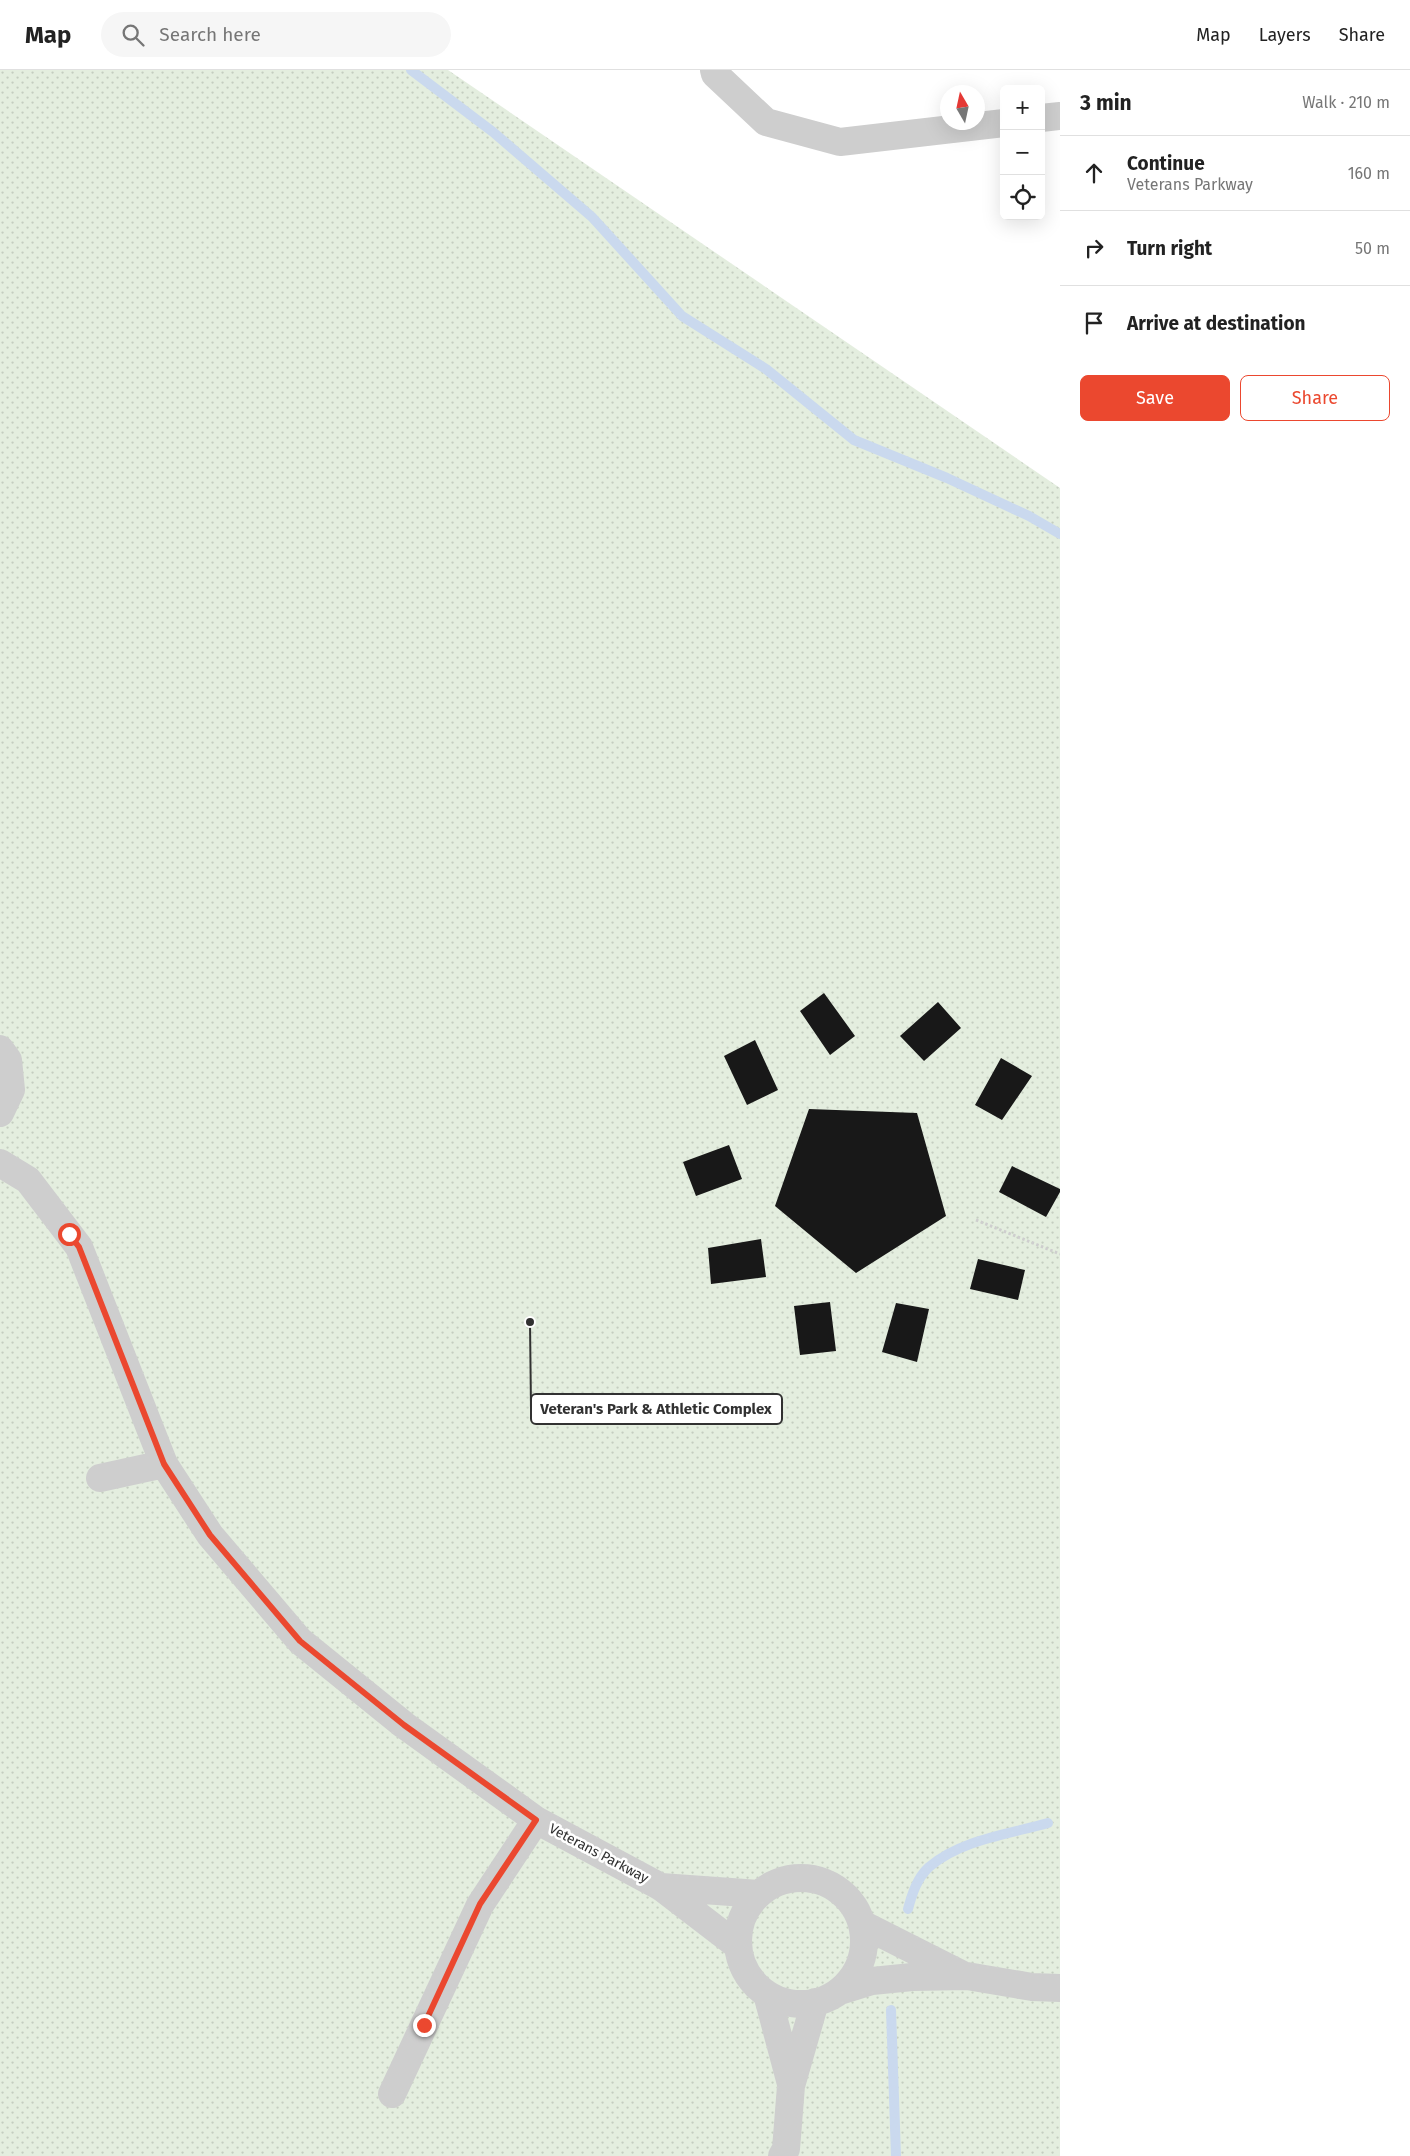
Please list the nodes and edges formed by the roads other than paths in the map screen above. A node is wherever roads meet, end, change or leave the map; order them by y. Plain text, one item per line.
1 (714, 70) edge
2 (1060, 116) edge
3 (1045, 118) edge
4 (1000, 123) edge
5 (0, 1049) edge
6 (0, 1113) edge
7 (0, 1163) edge
8 (164, 1464) junction
9 (100, 1478) dead end
10 (536, 1820) junction
11 (661, 1886) junction
12 (759, 1894) junction
13 (862, 1924) junction
14 (738, 1946) junction
15 (967, 1976) junction
16 (1060, 1988) edge
17 (840, 1991) junction
18 (767, 1994) junction
19 (815, 2002) junction
20 (792, 2086) junction
21 (392, 2094) dead end
22 (782, 2156) edge

1 - 4 street
2 - 3 street
5 - 6 street
7 - 8 street, Veterans Parkway
8 - 9 street
8 - 10 street, Veterans Parkway
10 - 11 street, Veterans Parkway
10 - 21 street
11 - 12 street, Veterans Parkway
11 - 14 street, Veterans Parkway
12 - 13 street
12 - 14 street
13 - 15 street
13 - 17 street
14 - 18 street
15 - 16 street
15 - 17 street
17 - 19 street
18 - 19 street
18 - 20 street
19 - 20 street
20 - 22 street

